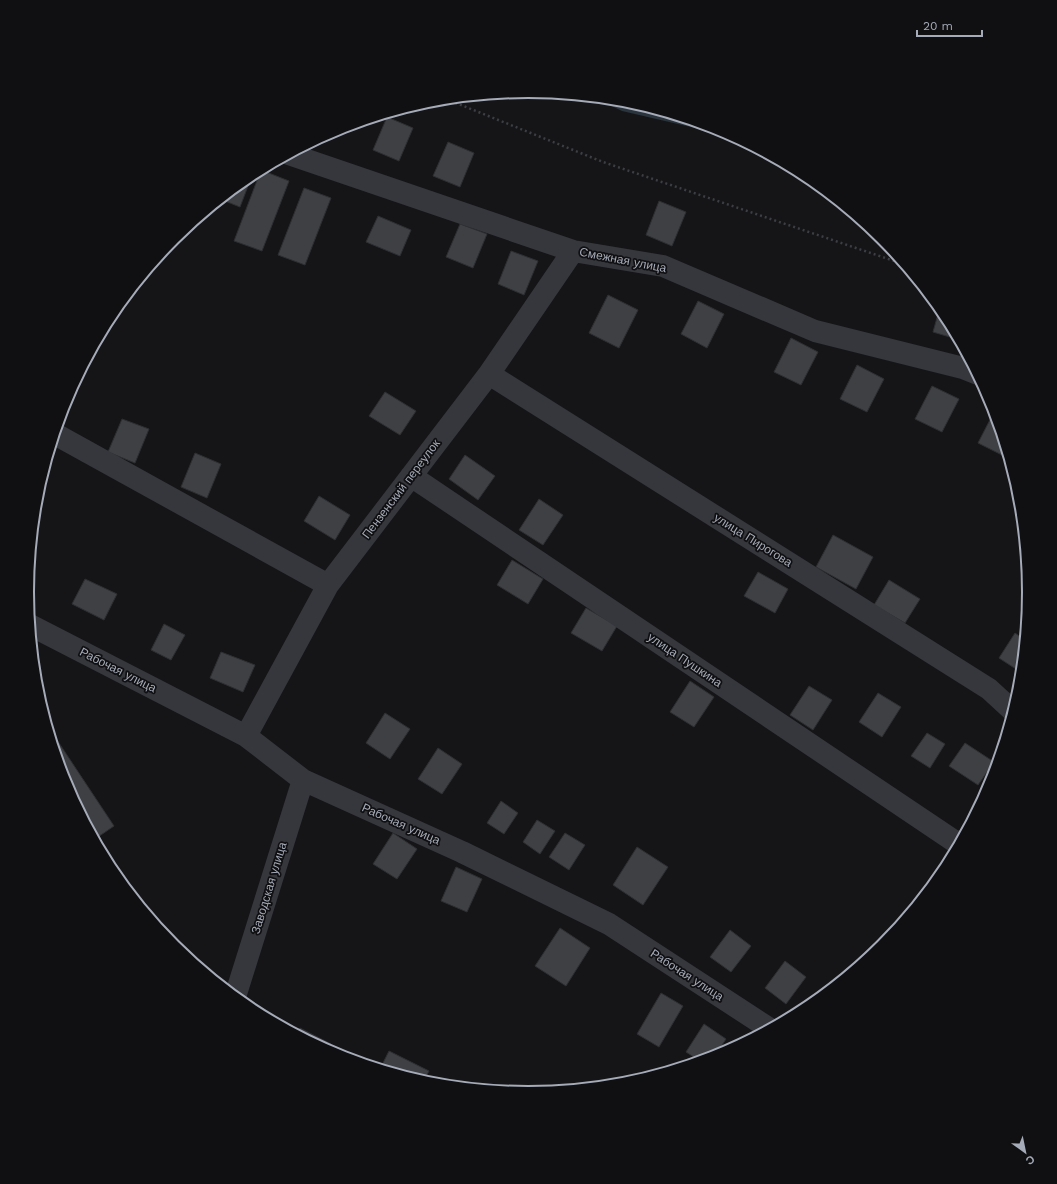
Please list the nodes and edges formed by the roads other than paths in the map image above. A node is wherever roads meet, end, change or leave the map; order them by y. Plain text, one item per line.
1 (295, 156) edge
2 (573, 251) junction
3 (971, 371) edge
4 (489, 374) junction
5 (59, 436) edge
6 (411, 476) junction
7 (328, 585) junction
8 (35, 628) edge
9 (1009, 707) edge
10 (246, 736) junction
11 (303, 780) junction
12 (956, 840) edge
13 (237, 991) edge
14 (765, 1026) edge

1 - 2 street, Смежная улица
2 - 3 street, Смежная улица
2 - 4 street, Пензенский переулок
4 - 6 street, Пензенский переулок
4 - 9 street, улица Пирогова
5 - 7 street
6 - 7 street, Пензенский переулок
6 - 12 street, улица Пушкина
7 - 10 street, Пензенский переулок
8 - 10 street, Рабочая улица
10 - 11 street, Рабочая улица
11 - 13 street, Заводская улица
11 - 14 street, Рабочая улица

